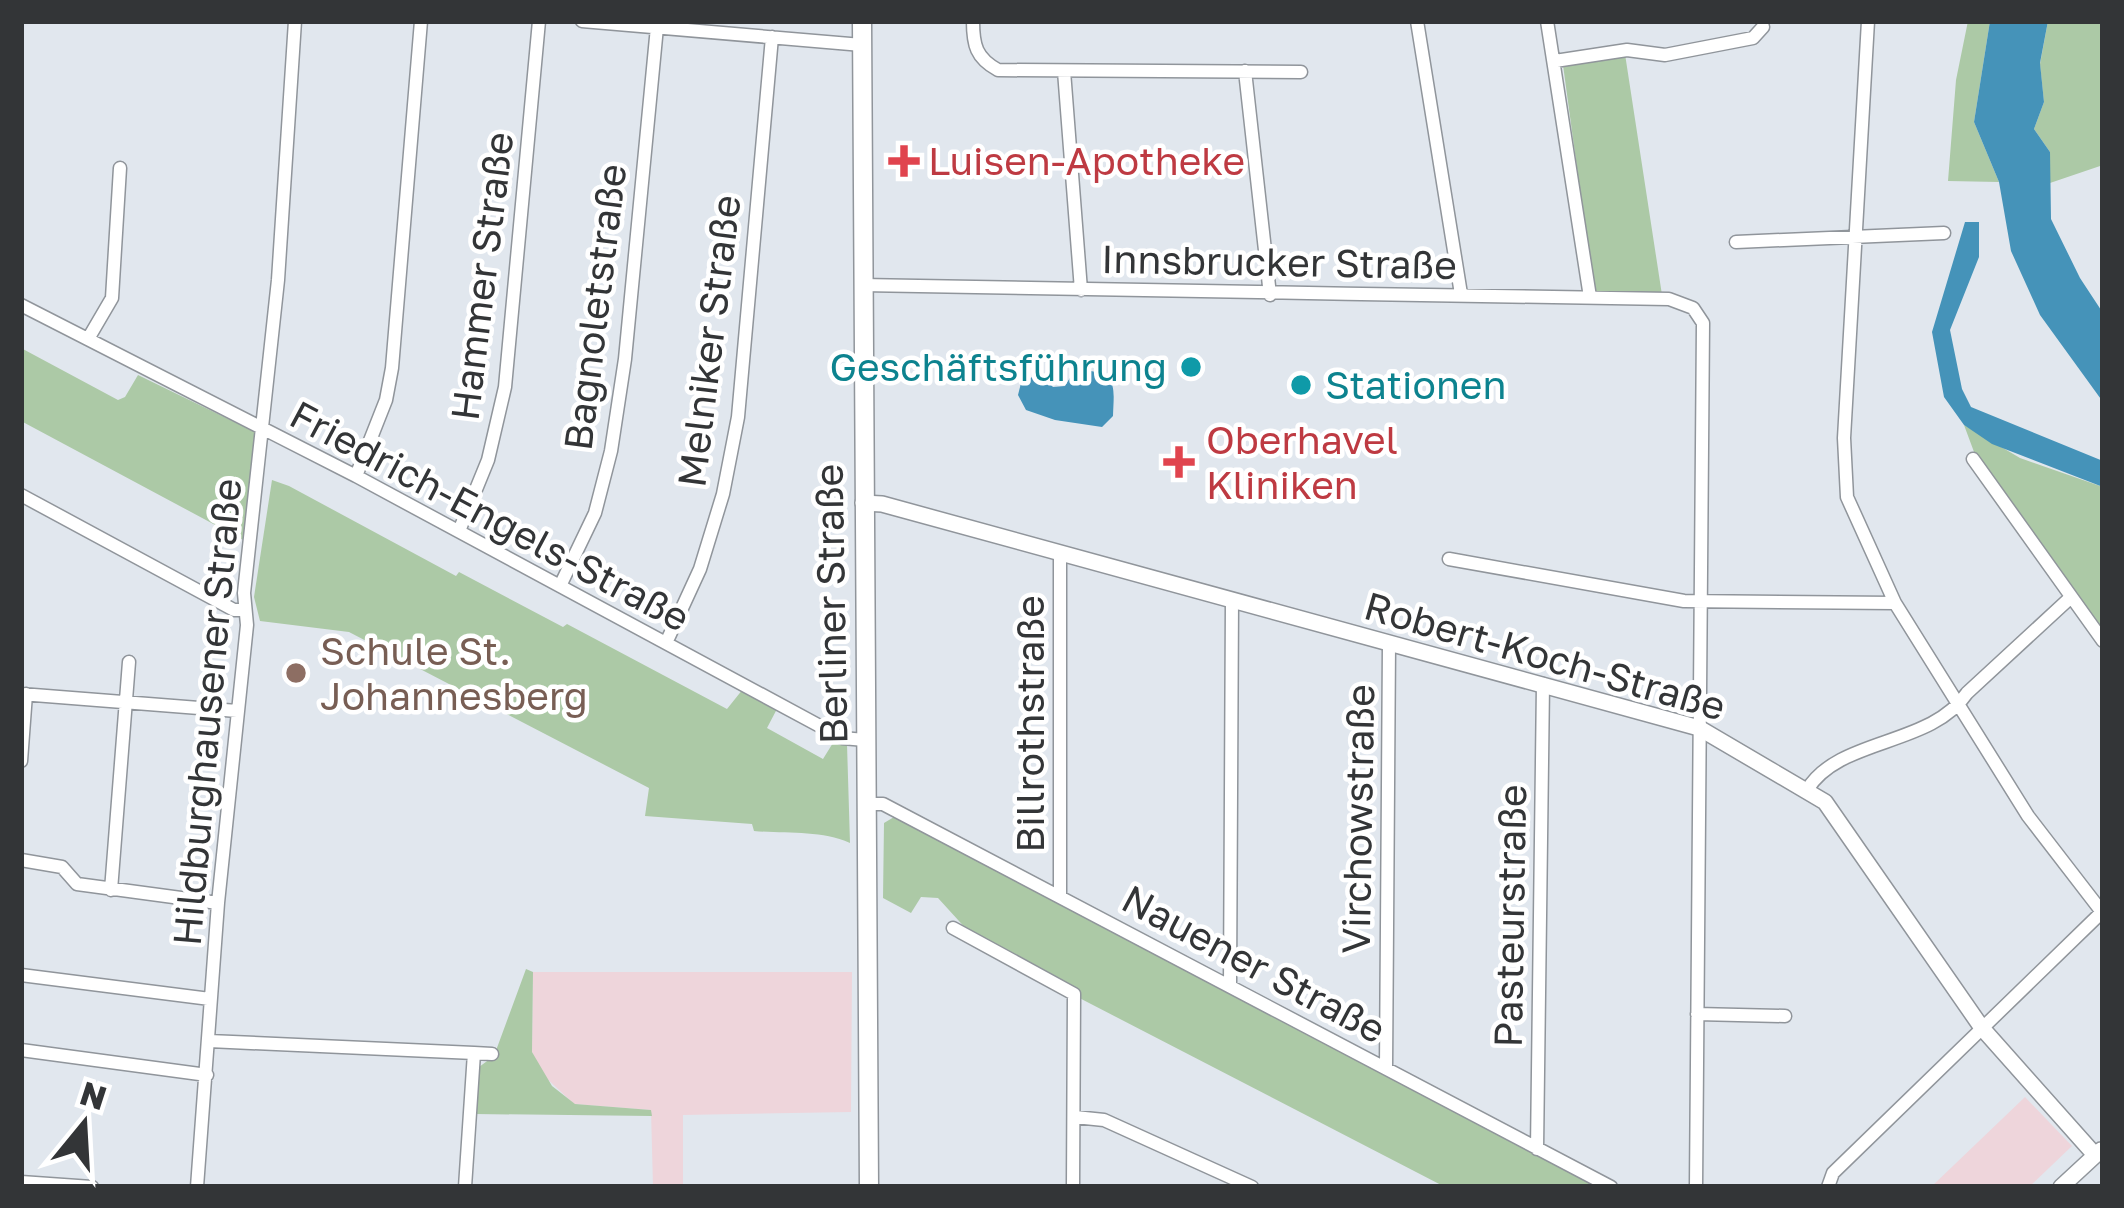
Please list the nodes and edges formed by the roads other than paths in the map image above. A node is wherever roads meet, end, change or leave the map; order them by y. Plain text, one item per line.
1 (295, 21) edge
2 (421, 21) edge
3 (539, 21) edge
4 (582, 21) edge
5 (862, 21) edge
6 (974, 21) edge
7 (1418, 21) edge
8 (1547, 21) edge
9 (1868, 21) edge
10 (657, 27) junction
11 (1763, 27) dead end
12 (772, 38) junction
13 (862, 46) junction
14 (1556, 61) junction
15 (1064, 71) junction
16 (1245, 71) junction
17 (1301, 72) dead end
18 (120, 168) dead end
19 (1944, 232) dead end
20 (1856, 237) junction
21 (1736, 242) dead end
22 (862, 285) junction
23 (1081, 290) junction
24 (1461, 294) junction
25 (1270, 296) junction
26 (1590, 297) junction
27 (21, 305) edge
28 (88, 339) junction
29 (264, 430) junction
30 (1972, 459) dead end
31 (356, 476) junction
32 (21, 494) edge
33 (863, 503) junction
34 (458, 531) junction
35 (1060, 552) junction
36 (1449, 559) dead end
37 (560, 586) junction
38 (2070, 598) junction
39 (1232, 599) junction
40 (1700, 601) junction
41 (1895, 603) junction
42 (245, 610) junction
43 (2103, 641) edge
44 (666, 643) junction
45 (1389, 644) junction
46 (129, 662) dead end
47 (1543, 685) junction
48 (24, 694) edge
49 (126, 702) junction
50 (1957, 708) junction
51 (237, 711) junction
52 (1699, 728) junction
53 (865, 740) junction
54 (21, 761) edge
55 (1808, 790) junction
56 (865, 804) junction
57 (21, 860) edge
58 (111, 890) junction
59 (1060, 895) junction
60 (218, 903) junction
61 (2103, 911) edge
62 (953, 928) dead end
63 (21, 975) edge
64 (1230, 986) junction
65 (210, 999) junction
66 (1697, 1014) junction
67 (1785, 1016) dead end
68 (1982, 1028) junction
69 (209, 1041) junction
70 (21, 1050) edge
71 (475, 1053) junction
72 (492, 1054) dead end
73 (1385, 1068) junction
74 (207, 1075) junction
75 (1075, 1117) junction
76 (1537, 1149) junction
77 (2100, 1155) edge
78 (21, 1182) edge
79 (92, 1187) edge
80 (196, 1187) edge
81 (465, 1187) edge
82 (869, 1187) edge
83 (1073, 1187) edge
84 (1252, 1187) edge
85 (1611, 1187) edge
86 (1696, 1187) edge
87 (1828, 1187) edge
88 (2061, 1187) edge

1 - 29 street, Hildburghausener Straße
2 - 31 street
3 - 34 street, Hammer Straße
4 - 10 street
5 - 13 main road, Berliner Straße
6 - 15 street
7 - 24 street
8 - 14 street
9 - 20 street
10 - 12 street
10 - 37 street, Bagnoletstraße
11 - 14 street
12 - 13 street
12 - 44 street, Melniker Straße
13 - 22 main road, Berliner Straße
14 - 26 street
15 - 16 street
15 - 23 street
16 - 17 street
16 - 25 street
18 - 28 street
19 - 20 street
20 - 21 street
20 - 41 street
22 - 23 street, Innsbrucker Straße
22 - 33 main road, Berliner Straße
23 - 25 street, Innsbrucker Straße
24 - 25 street, Innsbrucker Straße
24 - 26 street, Innsbrucker Straße
26 - 40 street, Innsbrucker Straße
27 - 28 street, Friedrich-Engels-Straße
28 - 29 street, Friedrich-Engels-Straße
29 - 31 street, Friedrich-Engels-Straße
29 - 42 street, Hildburghausener Straße
30 - 38 street
31 - 34 street, Friedrich-Engels-Straße
32 - 42 street
33 - 35 street, Robert-Koch-Straße
33 - 53 main road, Berliner Straße
34 - 37 street, Friedrich-Engels-Straße
35 - 39 street, Robert-Koch-Straße
35 - 59 street, Billrothstraße
36 - 40 street, Robert-Koch-Straße
37 - 44 street, Friedrich-Engels-Straße
38 - 43 street
38 - 50 street
39 - 45 street, Robert-Koch-Straße
39 - 64 street
40 - 41 street, Robert-Koch-Straße
40 - 52 street
41 - 50 street
42 - 51 street, Hildburghausener Straße
44 - 53 street, Friedrich-Engels-Straße
45 - 47 street, Robert-Koch-Straße
45 - 73 street, Virchowstraße
46 - 49 street
47 - 52 street, Robert-Koch-Straße
47 - 76 street, Pasteurstraße
48 - 49 street
48 - 54 street
49 - 51 street
49 - 58 street
50 - 55 street
50 - 61 street
51 - 60 street, Hildburghausener Straße
52 - 55 street, Robert-Koch-Straße
52 - 66 street
53 - 56 main road, Berliner Straße
55 - 68 street, Robert-Koch-Straße
56 - 59 street, Nauener Straße
56 - 82 main road, Berliner Straße
57 - 58 street
58 - 60 street
59 - 64 street, Nauener Straße
60 - 65 street, Hildburghausener Straße
61 - 68 street
62 - 75 street
63 - 65 street, Hildburghausener Straße
64 - 73 street, Nauener Straße
65 - 69 street, Hildburghausener Straße
66 - 67 street
66 - 86 street
68 - 77 street, Robert-Koch-Straße
68 - 87 street
69 - 71 street
69 - 74 street, Hildburghausener Straße
70 - 74 street
71 - 72 street
71 - 81 street
73 - 76 street, Nauener Straße
74 - 80 street, Hildburghausener Straße
75 - 83 street
75 - 84 street
76 - 85 street, Nauener Straße
77 - 88 street
78 - 79 street

